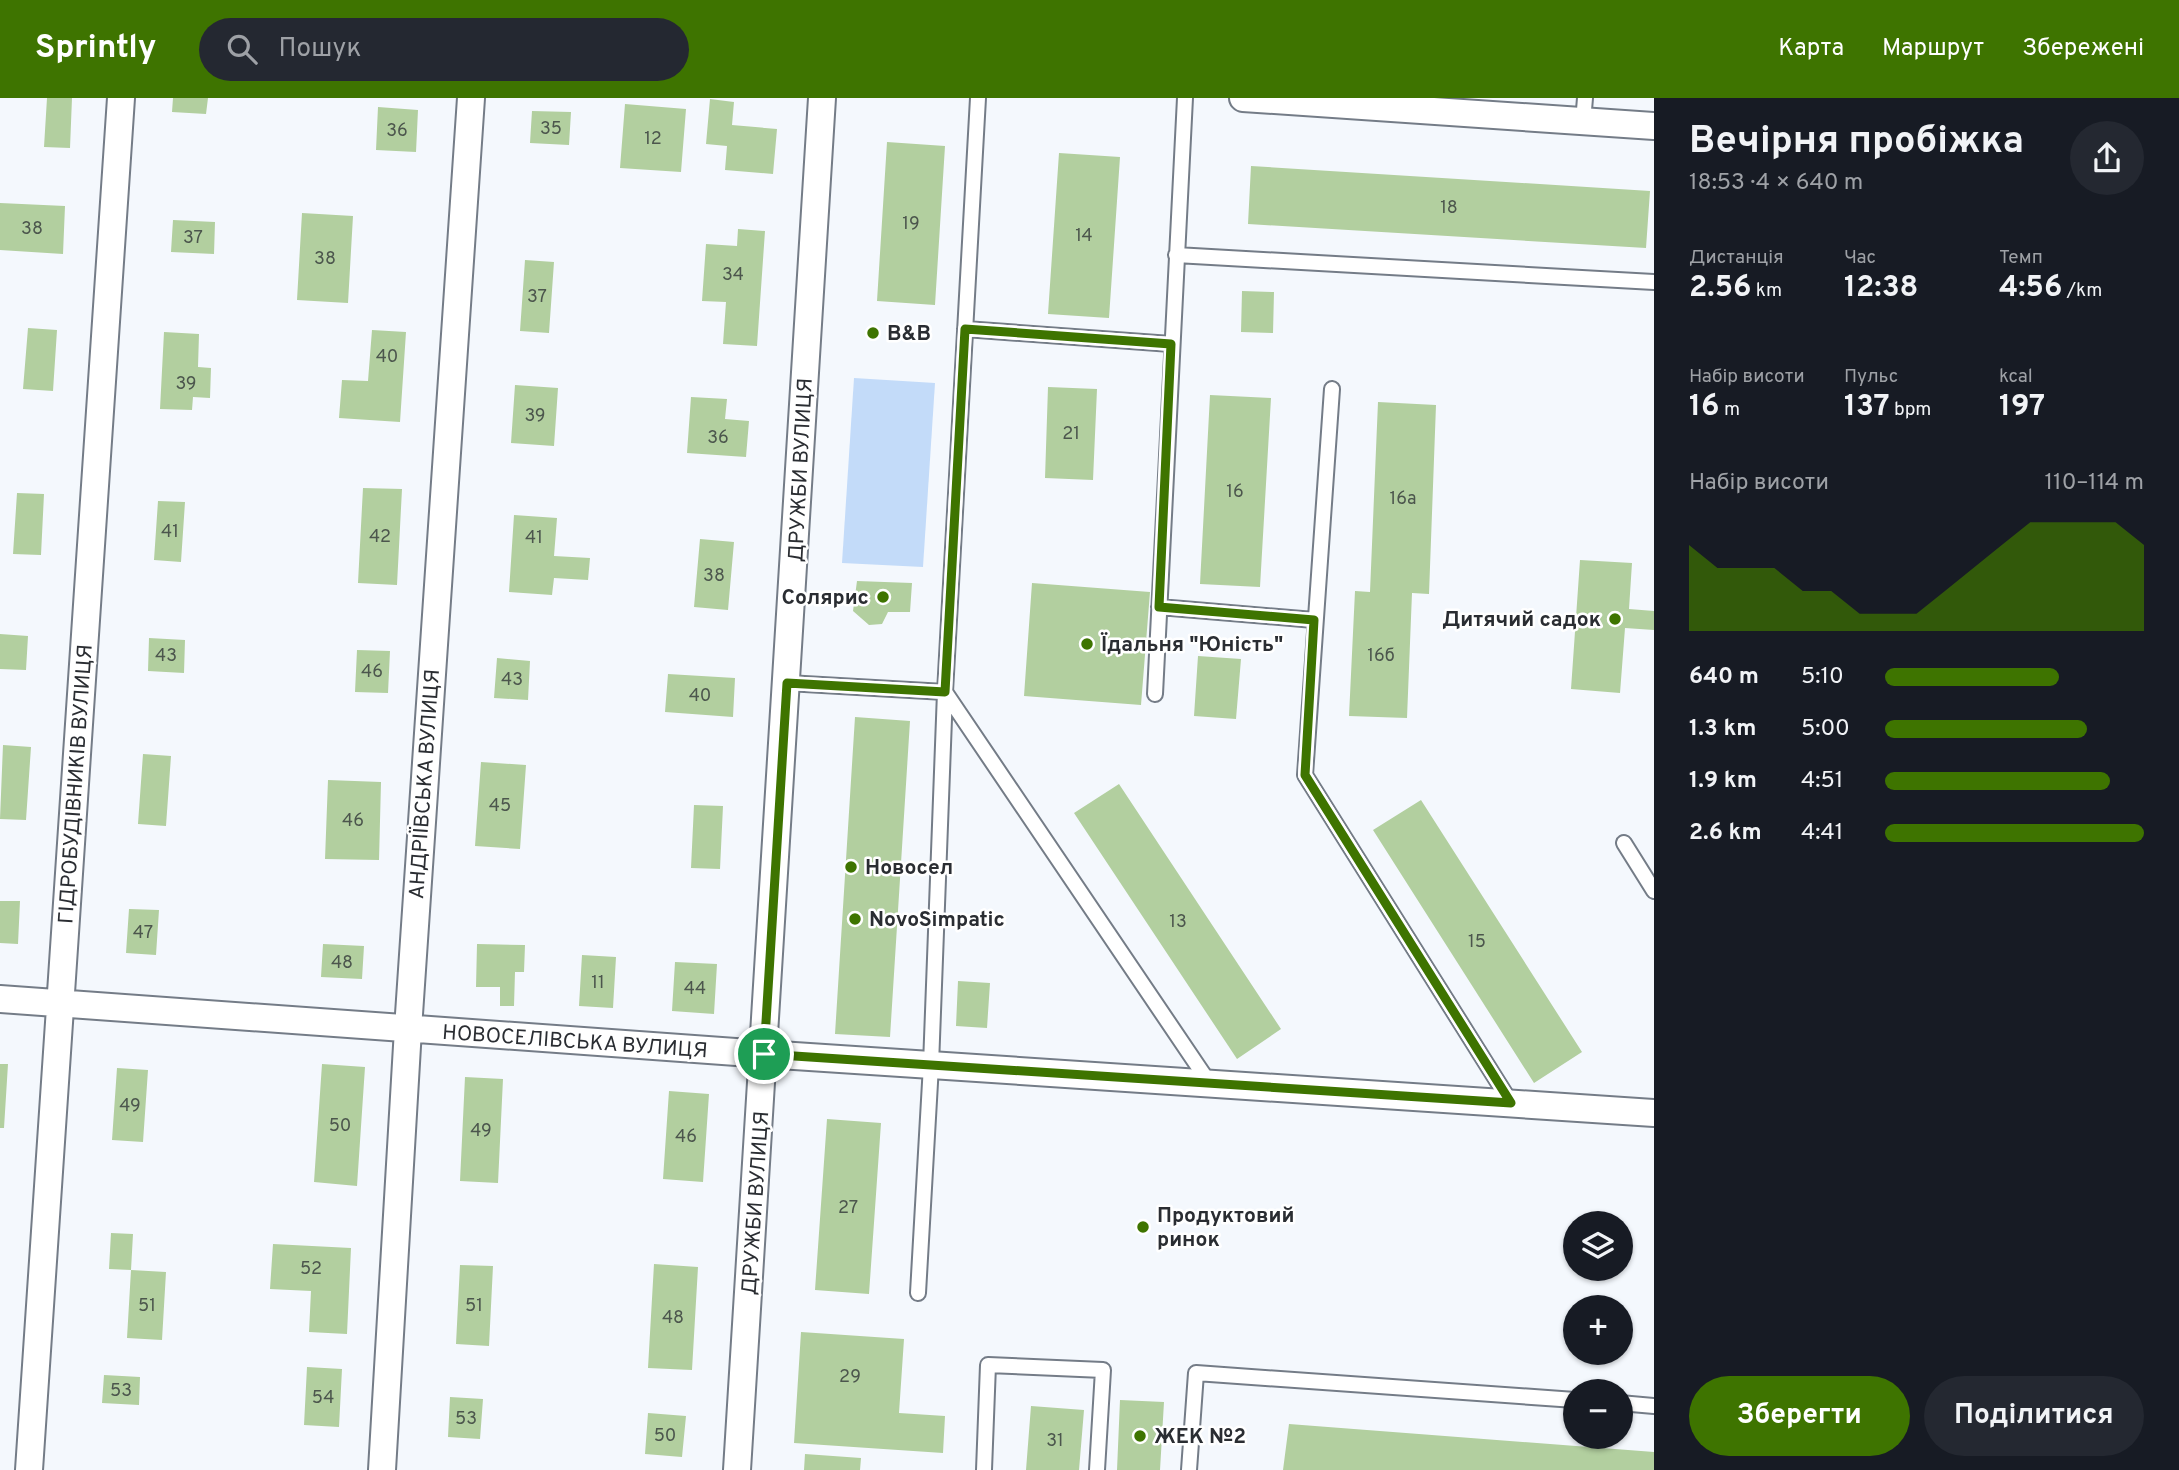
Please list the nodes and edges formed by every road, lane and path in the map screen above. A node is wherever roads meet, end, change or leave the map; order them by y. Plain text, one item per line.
1 (121, 98) edge
2 (471, 98) edge
3 (822, 98) edge
4 (978, 98) edge
5 (1185, 98) edge
6 (1243, 98) edge
7 (1584, 110) edge
8 (1654, 126) edge
9 (1175, 255) junction
10 (1654, 282) edge
11 (965, 329) junction
12 (1171, 344) junction
13 (1332, 389) dead end
14 (1159, 607) junction
15 (1314, 620) junction
16 (787, 683) junction
17 (945, 692) junction
18 (1155, 694) dead end
19 (1624, 843) dead end
20 (1654, 891) edge
21 (0, 999) edge
22 (61, 1003) junction
23 (408, 1029) junction
24 (764, 1054) junction
25 (931, 1065) junction
26 (1210, 1084) junction
27 (1511, 1103) junction
28 (1654, 1113) edge
29 (918, 1293) dead end
30 (1563, 1399) edge
31 (1633, 1404) edge
32 (1654, 1406) edge
33 (29, 1470) edge
34 (382, 1470) edge
35 (737, 1470) edge
36 (984, 1470) edge
37 (1097, 1470) edge
38 (1189, 1470) edge

1 - 22 street, ГІДРОБУДІВНИКІВ ВУЛИЦЯ
2 - 23 street, АНДРІЇВСЬКА ВУЛИЦЯ
3 - 16 street, ДРУЖБИ ВУЛИЦЯ
4 - 11 lane
5 - 9 lane
6 - 7 street
7 - 8 street
9 - 10 lane
9 - 12 lane
11 - 12 lane
11 - 17 lane
12 - 14 lane
13 - 15 lane
14 - 15 lane
14 - 18 lane
15 - 27 lane
16 - 17 lane
16 - 24 street, ДРУЖБИ ВУЛИЦЯ
17 - 25 lane
17 - 26 lane
19 - 20 lane
21 - 22 street, НОВОСЕЛІВСЬКА ВУЛИЦЯ
22 - 23 street, НОВОСЕЛІВСЬКА ВУЛИЦЯ
22 - 33 street, ГІДРОБУДІВНИКІВ ВУЛИЦЯ
23 - 24 street, НОВОСЕЛІВСЬКА ВУЛИЦЯ
23 - 34 street, АНДРІЇВСЬКА ВУЛИЦЯ
24 - 25 street, НОВОСЕЛІВСЬКА ВУЛИЦЯ
24 - 35 street, ДРУЖБИ ВУЛИЦЯ
25 - 26 street, НОВОСЕЛІВСЬКА ВУЛИЦЯ
25 - 29 lane
26 - 27 street, НОВОСЕЛІВСЬКА ВУЛИЦЯ
27 - 28 street, НОВОСЕЛІВСЬКА ВУЛИЦЯ
30 - 38 lane
31 - 32 lane
36 - 37 lane

